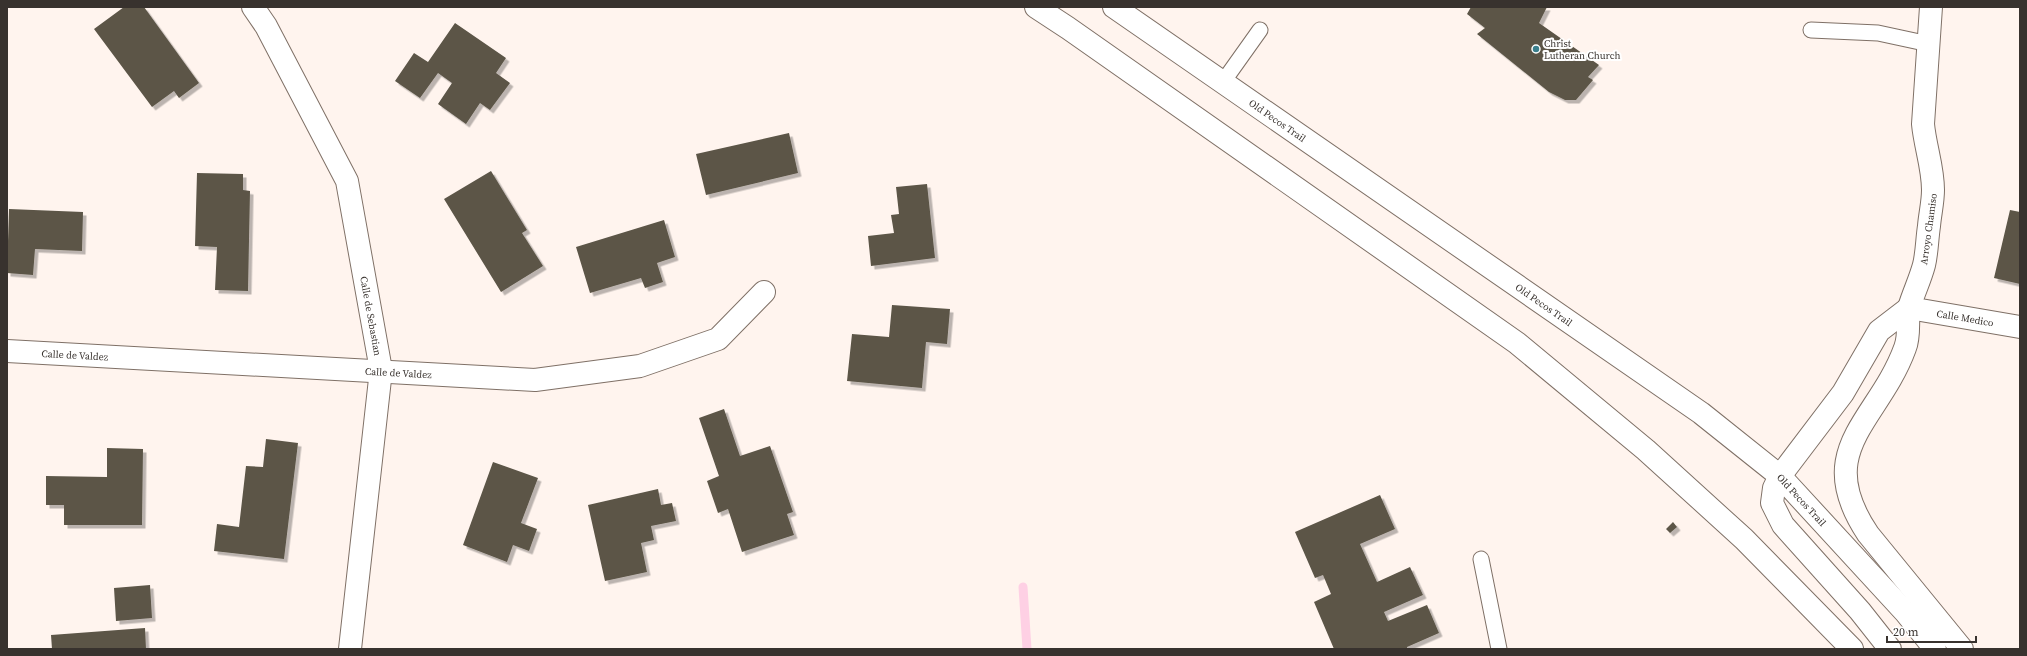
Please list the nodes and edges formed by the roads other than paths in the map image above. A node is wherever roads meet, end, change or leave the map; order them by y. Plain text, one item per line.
1 (253, 7) edge
2 (1036, 7) edge
3 (1114, 7) edge
4 (1931, 7) edge
5 (1260, 30) dead end
6 (1811, 30) dead end
7 (1928, 44) junction
8 (1223, 82) junction
9 (764, 292) dead end
10 (1909, 308) junction
11 (2020, 327) edge
12 (7, 351) edge
13 (381, 370) junction
14 (1780, 476) junction
15 (1481, 559) dead end
16 (350, 649) edge
17 (1499, 649) edge
18 (1852, 649) edge
19 (1890, 649) edge
20 (1935, 649) edge
21 (1962, 649) edge

1 - 13 street, Calle de Sebastian
2 - 18 street
3 - 8 street, Old Pecos Trail
4 - 7 street, Arroyo Chamiso
5 - 8 lane
6 - 7 lane
7 - 10 street, Arroyo Chamiso
8 - 14 street, Old Pecos Trail
9 - 13 street, Calle de Valdez
10 - 11 street, Calle Medico
10 - 14 street
10 - 21 street, Arroyo Chamiso
12 - 13 street, Calle de Valdez
13 - 16 street, Calle de Sebastian
14 - 19 street
14 - 20 street, Old Pecos Trail
15 - 17 lane

